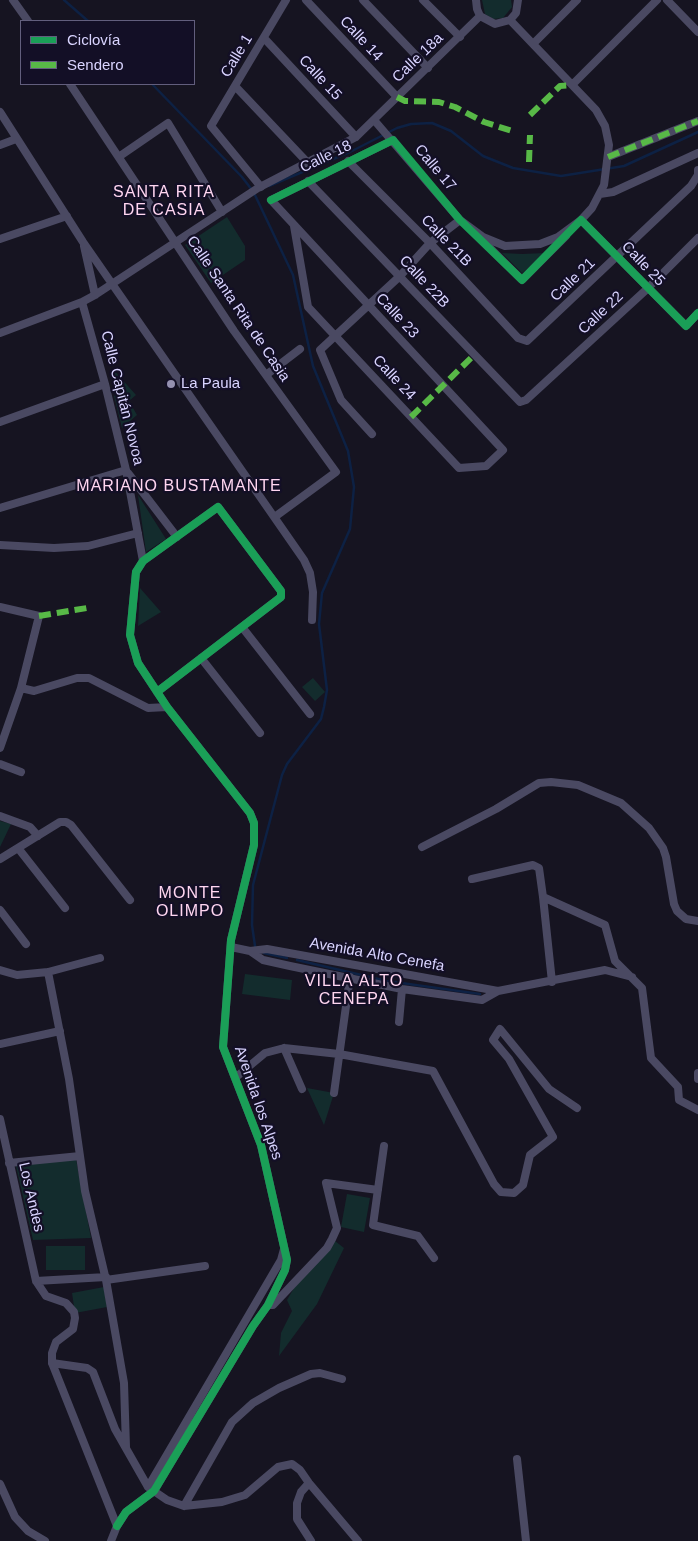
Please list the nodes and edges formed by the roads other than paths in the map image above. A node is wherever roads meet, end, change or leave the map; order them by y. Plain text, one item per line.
1 (13, 0) edge
2 (286, 0) edge
3 (306, 0) edge
4 (363, 0) edge
5 (423, 0) edge
6 (476, 0) edge
7 (518, 0) edge
8 (578, 0) edge
9 (657, 0) edge
10 (667, 0) edge
11 (480, 16) junction
12 (27, 20) edge
13 (510, 20) junction
14 (698, 32) edge
15 (460, 37) junction
16 (264, 38) junction
17 (534, 44) junction
18 (428, 68) junction
19 (71, 85) edge
20 (572, 85) junction
21 (235, 86) junction
22 (397, 98) junction
23 (0, 112) edge
24 (698, 121) edge
25 (377, 122) junction
26 (356, 137) junction
27 (391, 138) junction
28 (16, 139) junction
29 (0, 145) edge
30 (694, 155) edge
31 (120, 156) junction
32 (608, 157) junction
33 (348, 161) junction
34 (308, 162) junction
35 (698, 169) edge
36 (308, 181) junction
37 (259, 187) junction
38 (600, 194) junction
39 (272, 200) joint
40 (222, 212) junction
41 (67, 216) junction
42 (460, 220) junction
43 (581, 220) junction
44 (294, 226) junction
45 (698, 238) edge
46 (0, 239) edge
47 (83, 242) junction
48 (176, 242) junction
49 (430, 243) junction
50 (617, 257) junction
51 (400, 276) junction
52 (112, 284) junction
53 (647, 289) junction
54 (95, 296) junction
55 (82, 302) junction
56 (368, 305) junction
57 (698, 313) edge
58 (0, 333) edge
59 (335, 336) junction
60 (524, 341) joint
61 (300, 349) dead end
62 (266, 376) junction
63 (105, 384) junction
64 (520, 402) joint
65 (0, 422) edge
66 (372, 434) dead end
67 (459, 468) joint
68 (126, 470) junction
69 (0, 508) edge
70 (276, 516) junction
71 (138, 533) junction
72 (177, 537) junction
73 (0, 545) edge
74 (144, 561) junction
75 (0, 607) edge
76 (312, 620) dead end
77 (242, 627) junction
78 (201, 658) junction
79 (20, 688) junction
80 (157, 692) junction
81 (167, 707) junction
82 (310, 714) dead end
83 (260, 733) dead end
84 (0, 748) edge
85 (0, 764) edge
86 (22, 772) dead end
87 (0, 816) edge
88 (38, 836) junction
89 (18, 848) junction
90 (422, 848) dead end
91 (0, 859) edge
92 (472, 879) dead end
93 (543, 897) junction
94 (130, 900) dead end
95 (65, 908) dead end
96 (0, 910) edge
97 (698, 921) edge
98 (26, 944) dead end
99 (231, 947) junction
100 (256, 950) junction
101 (100, 958) dead end
102 (0, 970) edge
103 (48, 972) junction
104 (350, 977) junction
105 (632, 977) junction
106 (552, 982) junction
107 (402, 989) junction
108 (498, 991) junction
109 (399, 1022) dead end
110 (60, 1031) junction
111 (0, 1044) edge
112 (284, 1048) junction
113 (339, 1054) junction
114 (698, 1073) edge
115 (235, 1078) junction
116 (698, 1079) edge
117 (302, 1089) dead end
118 (334, 1093) dead end
119 (577, 1108) dead end
120 (698, 1110) edge
121 (0, 1119) edge
122 (1, 1131) edge
123 (384, 1146) dead end
124 (80, 1156) junction
125 (10, 1164) junction
126 (378, 1190) junction
127 (285, 1247) junction
128 (434, 1258) dead end
129 (205, 1266) dead end
130 (106, 1279) junction
131 (36, 1281) junction
132 (268, 1305) junction
133 (52, 1363) junction
134 (342, 1379) dead end
135 (126, 1447) junction
136 (517, 1459) dead end
137 (0, 1484) edge
138 (309, 1484) junction
139 (151, 1489) junction
140 (184, 1506) junction
141 (117, 1526) junction
142 (45, 1541) edge
143 (112, 1541) edge
144 (311, 1541) edge
145 (358, 1541) edge
146 (526, 1541) edge

1 - 12 street
2 - 16 street, Calle 1
3 - 22 street, Calle 14
4 - 18 street
5 - 15 street
6 - 11 street
7 - 13 street
8 - 17 street
9 - 20 street
10 - 14 street
11 - 13 street
11 - 15 street, Calle 18a
13 - 17 street, Calle 17
15 - 18 street, Calle 18a
16 - 21 street, Calle 1
16 - 26 street, Calle 15
17 - 20 street, Calle 17
18 - 22 street, Calle 18a
19 - 31 street, Calle Santa Rita de Casia
20 - 32 street, Calle 17
21 - 34 street
21 - 37 street, Calle 1
22 - 25 street, Calle 18a
23 - 28 street
24 - 32 street
25 - 26 street, Calle 18
25 - 27 street, Calle 17
26 - 34 street, Calle 18
27 - 33 street, Calle 18
27 - 42 street, Calle 17
28 - 29 street
28 - 41 street
30 - 35 street, Calle 21
30 - 38 street
31 - 40 street
31 - 48 street, Calle Santa Rita de Casia
32 - 38 street, Calle 17
33 - 36 street, Calle 18
33 - 49 street, Calle 21B
34 - 37 street, Calle 18
35 - 50 street, Calle 21
36 - 39 street, Calle 18
36 - 51 street, Calle 22B
37 - 40 street, Calle 18
38 - 43 street, Calle 17
39 - 44 street, Calle 23
40 - 48 street, Calle 18
41 - 46 street
41 - 47 street
42 - 43 street, Calle 17
42 - 43 street
42 - 49 street
43 - 50 street, Calle 25
44 - 56 street, Calle 23
44 - 59 street, Calle 24
45 - 53 street, Calle 22
47 - 52 street
47 - 54 street
48 - 52 street, Calle 18
48 - 62 street, Calle Santa Rita de Casia
49 - 51 street
49 - 60 street, Calle 21B
50 - 53 street, Calle 25
50 - 60 street, Calle 21
51 - 56 street
51 - 64 street, Calle 22B
52 - 54 street, Calle 18
52 - 70 street
53 - 57 street, Calle 25
53 - 64 street, Calle 22
54 - 55 street, Calle 18
55 - 58 street, Calle 18
55 - 63 street, Calle Capitán Novoa
56 - 59 street
56 - 67 street, Calle 23
59 - 66 street
59 - 67 street, Calle 24
61 - 62 street
62 - 70 street, Calle Santa Rita de Casia
63 - 65 street
63 - 68 street, Calle Capitán Novoa
68 - 69 street
68 - 71 street, Calle Capitán Novoa
68 - 72 street
70 - 76 street
71 - 73 street
71 - 74 street, Calle Capitán Novoa
72 - 74 street
72 - 77 street
74 - 80 street, Avenida los Alpes
75 - 79 street
77 - 78 street
77 - 82 street
78 - 80 street
78 - 83 street
79 - 81 street
79 - 84 street
80 - 81 street, Avenida los Alpes
81 - 99 street, Avenida los Alpes
85 - 86 street
87 - 88 street
88 - 89 street
88 - 94 street
89 - 91 street
89 - 95 street
90 - 97 street
92 - 93 street
93 - 105 street
93 - 106 street
96 - 98 street
99 - 100 street, Avenida Alto Cenefa
99 - 115 street, Avenida los Alpes
100 - 104 street, Avenida Alto Cenefa
100 - 108 street, Avenida Alto Cenefa
101 - 103 street
102 - 103 street
103 - 110 street
104 - 107 street, Avenida Alto Cenefa
104 - 113 street
105 - 106 street, Avenida Alto Cenefa
105 - 120 street
106 - 108 street, Avenida Alto Cenefa
107 - 108 street, Avenida Alto Cenefa
107 - 109 street
110 - 111 street
110 - 124 street
112 - 113 street
112 - 115 street
112 - 117 street
113 - 118 street
113 - 119 street
114 - 116 street
115 - 127 street, Avenida los Alpes
121 - 122 street, Los Andes
122 - 125 street, Los Andes
123 - 126 street
124 - 125 street
124 - 130 street
125 - 131 street, Los Andes
126 - 128 street
126 - 132 street
127 - 132 street, Avenida los Alpes
127 - 139 street
129 - 130 street
130 - 131 street
130 - 135 street
131 - 133 street
132 - 139 street, Avenida los Alpes
133 - 135 street
133 - 141 street
134 - 140 street
135 - 139 street
136 - 146 street
137 - 142 street
138 - 140 street
138 - 144 street
138 - 145 street
139 - 140 street
139 - 141 street
141 - 143 street

